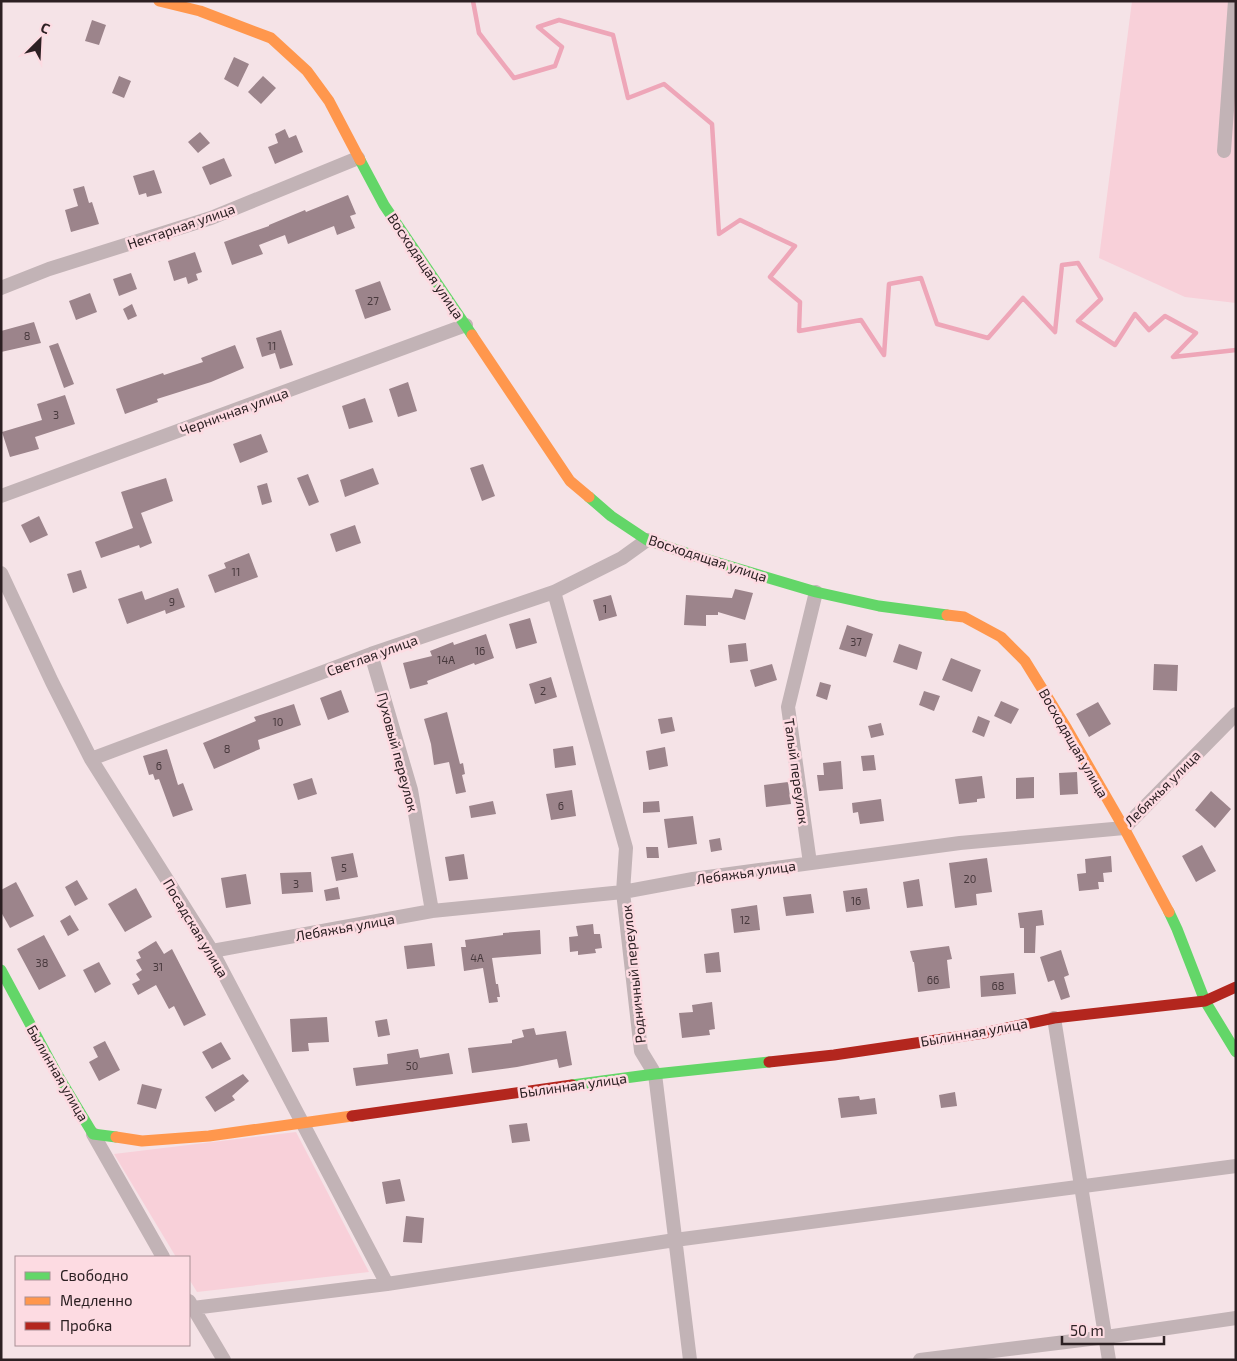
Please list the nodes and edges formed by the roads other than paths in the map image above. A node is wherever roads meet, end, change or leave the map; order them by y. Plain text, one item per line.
1 (159, 1) edge
2 (1235, 1) edge
3 (1224, 151) dead end
4 (358, 158) junction
5 (1, 288) edge
6 (466, 325) junction
7 (1, 496) edge
8 (647, 540) junction
9 (1, 574) edge
10 (554, 592) junction
11 (816, 592) junction
12 (371, 654) junction
13 (1236, 714) edge
14 (91, 758) junction
15 (1124, 828) junction
16 (810, 863) junction
17 (623, 892) junction
18 (432, 911) junction
19 (212, 951) junction
20 (1, 970) edge
21 (1236, 987) edge
22 (1206, 1002) junction
23 (1054, 1018) junction
24 (1236, 1052) edge
25 (655, 1074) junction
26 (303, 1123) junction
27 (93, 1134) junction
28 (1236, 1166) edge
29 (1082, 1187) junction
30 (675, 1240) junction
31 (162, 1256) edge
32 (387, 1284) junction
33 (191, 1305) edge
34 (1236, 1318) edge
35 (1106, 1337) junction
36 (224, 1360) edge
37 (690, 1360) edge
38 (920, 1360) edge
39 (1109, 1360) edge

1 - 4 street, Восходящая улица
2 - 3 street
4 - 5 street, Нектарная улица
4 - 6 street, Восходящая улица
6 - 7 street, Черничная улица
6 - 8 street, Восходящая улица
8 - 10 street, Светлая улица
8 - 11 street, Восходящая улица
9 - 14 street, Посадская улица
10 - 12 street, Светлая улица
10 - 17 street, Родничный переулок
11 - 15 street, Восходящая улица
11 - 16 street, Талый переулок
12 - 14 street, Светлая улица
12 - 18 street, Пуховый переулок
13 - 15 street, Лебяжья улица
14 - 19 street, Посадская улица
15 - 16 street, Лебяжья улица
15 - 22 street, Восходящая улица
16 - 17 street, Лебяжья улица
17 - 18 street, Лебяжья улица
17 - 25 street, Родничный переулок
18 - 19 street, Лебяжья улица
19 - 26 street, Посадская улица
20 - 27 street, Былинная улица
21 - 22 street, Былинная улица
22 - 23 street, Былинная улица
22 - 24 street, Восходящая улица
23 - 25 street, Былинная улица
23 - 29 street
25 - 26 street, Былинная улица
25 - 30 street, Родничный переулок
26 - 27 street, Былинная улица
26 - 32 street, Посадская улица
27 - 31 street
28 - 29 street
29 - 30 street
29 - 35 street
30 - 32 street
30 - 37 street, Родничный переулок
32 - 33 street
33 - 36 street
34 - 35 street
35 - 38 street
35 - 39 street

